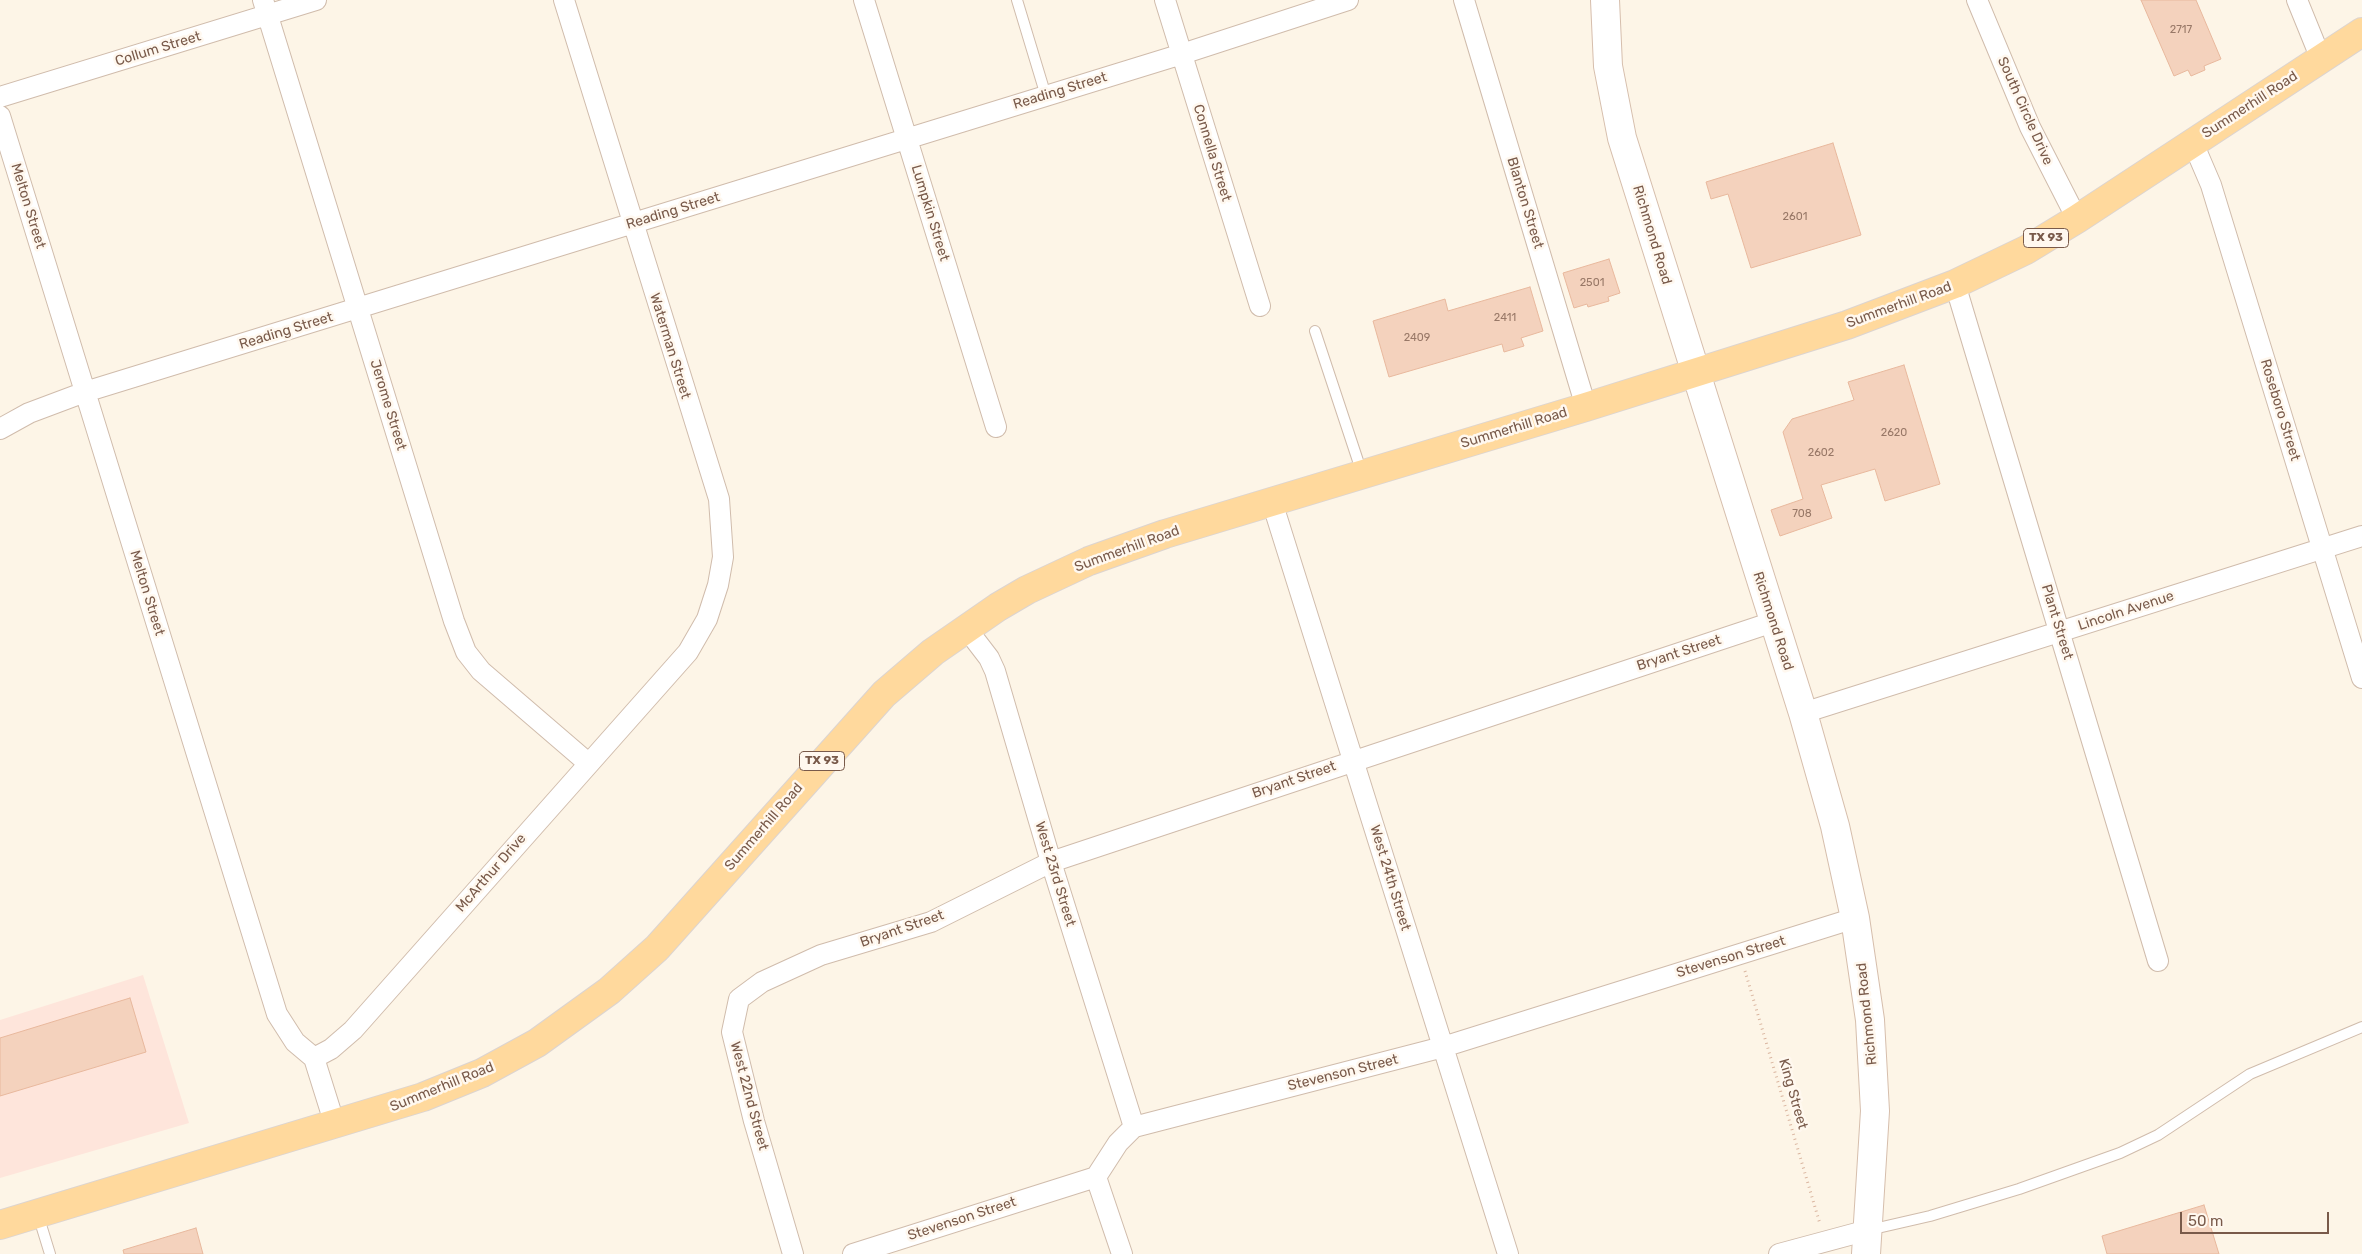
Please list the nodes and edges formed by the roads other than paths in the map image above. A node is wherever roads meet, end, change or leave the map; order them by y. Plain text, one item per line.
1 (316, 0) edge
2 (564, 0) edge
3 (864, 0) edge
4 (1017, 0) edge
5 (1165, 0) edge
6 (1348, 0) edge
7 (1464, 0) edge
8 (1605, 0) edge
9 (1977, 0) edge
10 (2297, 0) edge
11 (266, 8) edge
12 (2362, 32) edge
13 (1182, 54) junction
14 (2321, 59) junction
15 (1046, 96) junction
16 (0, 97) edge
17 (0, 116) edge
18 (906, 138) junction
19 (2192, 143) junction
20 (2077, 219) junction
21 (632, 223) junction
22 (1955, 284) junction
23 (1260, 306) dead end
24 (358, 309) junction
25 (1315, 331) dead end
26 (1694, 372) junction
27 (85, 392) junction
28 (1586, 407) junction
29 (996, 426) dead end
30 (0, 429) edge
31 (1362, 474) junction
32 (1272, 502) junction
33 (2362, 536) edge
34 (2323, 548) junction
35 (1774, 622) junction
36 (966, 628) junction
37 (2060, 632) junction
38 (2362, 678) edge
39 (661, 682) joint
40 (1803, 713) junction
41 (1354, 760) junction
42 (588, 763) junction
43 (1051, 862) junction
44 (1855, 918) junction
45 (821, 955) joint
46 (2158, 961) dead end
47 (2362, 1027) edge
48 (1444, 1047) junction
49 (314, 1058) junction
50 (335, 1125) junction
51 (1134, 1127) junction
52 (1096, 1177) junction
53 (38, 1214) junction
54 (0, 1225) edge
55 (1867, 1242) edge
56 (50, 1254) edge
57 (793, 1254) edge
58 (853, 1254) edge
59 (1122, 1254) edge
60 (1508, 1254) edge
61 (1780, 1254) edge

1 - 11 street, Collum Street
2 - 21 street, Waterman Street
3 - 18 street, Lumpkin Street
4 - 15 lane
5 - 13 street, Connella Street
6 - 13 street, Reading Street
7 - 28 street, Blanton Street
8 - 26 street, Richmond Road
9 - 20 street, South Circle Drive
10 - 14 street
11 - 16 street, Collum Street
11 - 24 street, Jerome Street
12 - 14 main road, Summerhill Road / TX 93
13 - 15 street, Reading Street
13 - 23 street, Connella Street
14 - 19 main road, Summerhill Road / TX 93
15 - 18 street, Reading Street
17 - 27 street, Melton Street
18 - 21 street, Reading Street
18 - 29 street, Lumpkin Street
19 - 20 main road, Summerhill Road / TX 93
19 - 34 street, Roseboro Street
20 - 22 main road, Summerhill Road / TX 93
21 - 24 street, Reading Street
21 - 39 street, Waterman Street
22 - 26 main road, Summerhill Road / TX 93
22 - 37 street, Plant Street
24 - 27 street, Reading Street
24 - 42 street, Jerome Street
25 - 31 lane
26 - 28 main road, Summerhill Road / TX 93
26 - 35 street, Richmond Road
27 - 30 street, Reading Street
27 - 49 street, Melton Street
28 - 31 main road, Summerhill Road / TX 93
31 - 32 main road, Summerhill Road / TX 93
32 - 36 main road, Summerhill Road / TX 93
32 - 41 street, West 24th Street
33 - 34 street, Lincoln Avenue
34 - 37 street, Lincoln Avenue
34 - 38 street, Roseboro Street
35 - 40 street, Richmond Road
35 - 41 street, Bryant Street
36 - 43 street, West 23rd Street
36 - 50 main road, Summerhill Road / TX 93
37 - 40 street, Lincoln Avenue
37 - 46 street, Plant Street
39 - 42 street, McArthur Drive
40 - 44 street, Richmond Road
41 - 43 street, Bryant Street
41 - 48 street, West 24th Street
42 - 49 street, McArthur Drive
43 - 45 street, Bryant Street
43 - 51 street, West 23rd Street
44 - 48 street, Stevenson Street
44 - 55 street, Richmond Road
45 - 57 street, West 22nd Street
47 - 55 lane
48 - 51 street, Stevenson Street
48 - 60 street, West 24th Street
49 - 50 street
50 - 53 main road, Summerhill Road / TX 93
51 - 52 street
52 - 58 street, Stevenson Street
52 - 59 street
53 - 54 main road, Summerhill Road / TX 93
53 - 56 lane
55 - 61 street

